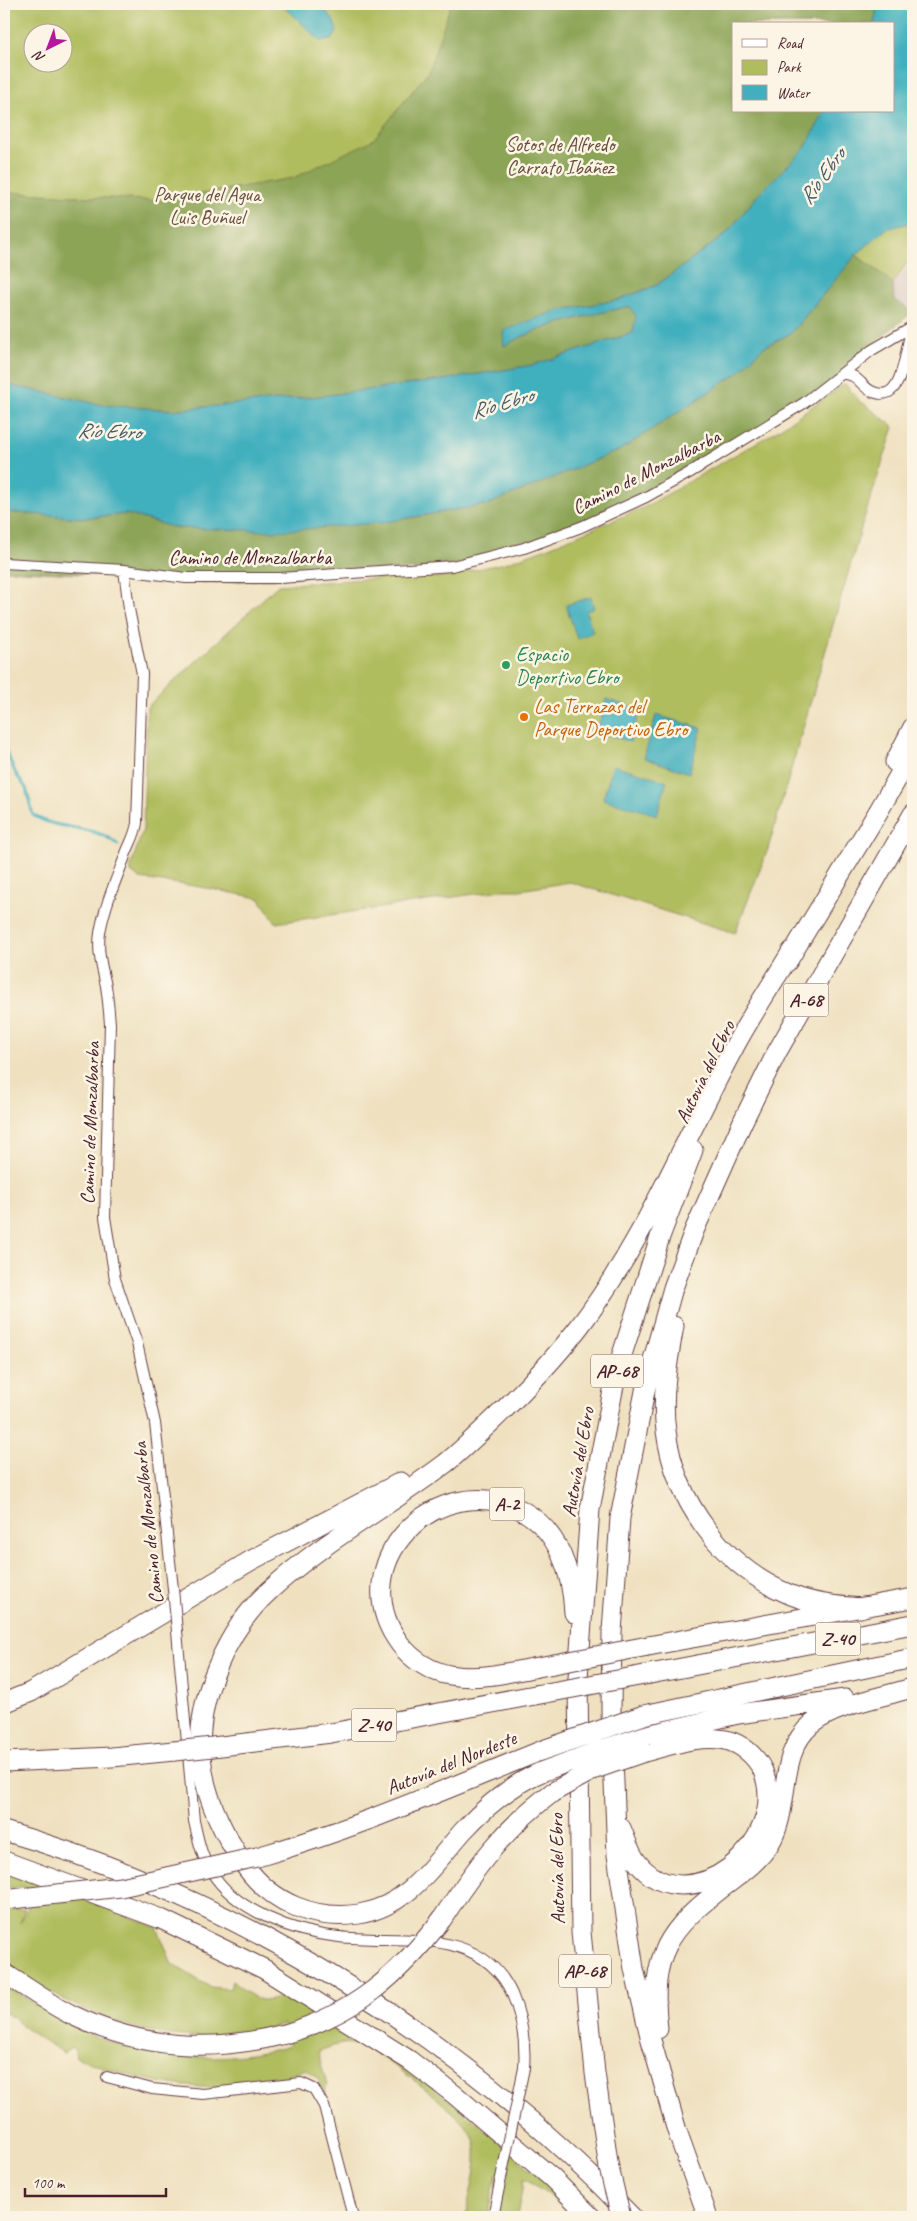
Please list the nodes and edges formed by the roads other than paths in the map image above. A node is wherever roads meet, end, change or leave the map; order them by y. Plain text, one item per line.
1 (864, 357) junction
2 (842, 374) junction
3 (862, 382) junction
4 (4, 563) edge
5 (124, 570) junction
6 (913, 728) edge
7 (913, 751) edge
8 (913, 814) edge
9 (829, 891) junction
10 (792, 951) junction
11 (712, 1192) junction
12 (482, 1430) junction
13 (913, 1598) edge
14 (861, 1608) junction
15 (913, 1624) edge
16 (913, 1658) edge
17 (911, 1689) edge
18 (4, 1703) edge
19 (645, 1744) junction
20 (4, 1762) edge
21 (614, 1813) junction
22 (579, 1824) junction
23 (4, 1831) edge
24 (4, 1862) edge
25 (8, 1899) edge
26 (4, 1972) edge
27 (657, 2062) junction
28 (107, 2077) dead end
29 (353, 2217) edge
30 (493, 2217) edge
31 (591, 2217) edge
32 (621, 2217) edge
33 (632, 2217) edge
34 (708, 2217) edge

1 - 2 street, Camino de Monzalbarba
1 - 3 street
1 - 3 street, Camino de Monzalbarba
2 - 3 street
2 - 5 street, Camino de Monzalbarba
4 - 5 street
5 - 30 street, Camino de Monzalbarba, bridge
6 - 9 highway
7 - 9 highway, Autovía del Ebro
8 - 11 highway, A-68
9 - 10 highway, Autovía del Ebro
10 - 12 highway
10 - 22 highway, Autovía del Ebro / AP-68
11 - 14 highway
11 - 21 highway, AP-68
12 - 18 highway
12 - 19 highway, bridge
13 - 14 highway
14 - 22 highway, A-2, bridge
15 - 20 highway, Autovía del Nordeste / Z-40, bridge
16 - 25 highway, Autovía del Nordeste / Z-40, bridge
17 - 19 highway
17 - 27 highway
19 - 21 highway
19 - 26 highway, bridge
21 - 27 highway, AP-68
22 - 32 highway, Autovía del Ebro / AP-68, bridge
23 - 33 highway
24 - 31 highway
27 - 34 highway, AP-68
28 - 29 street

